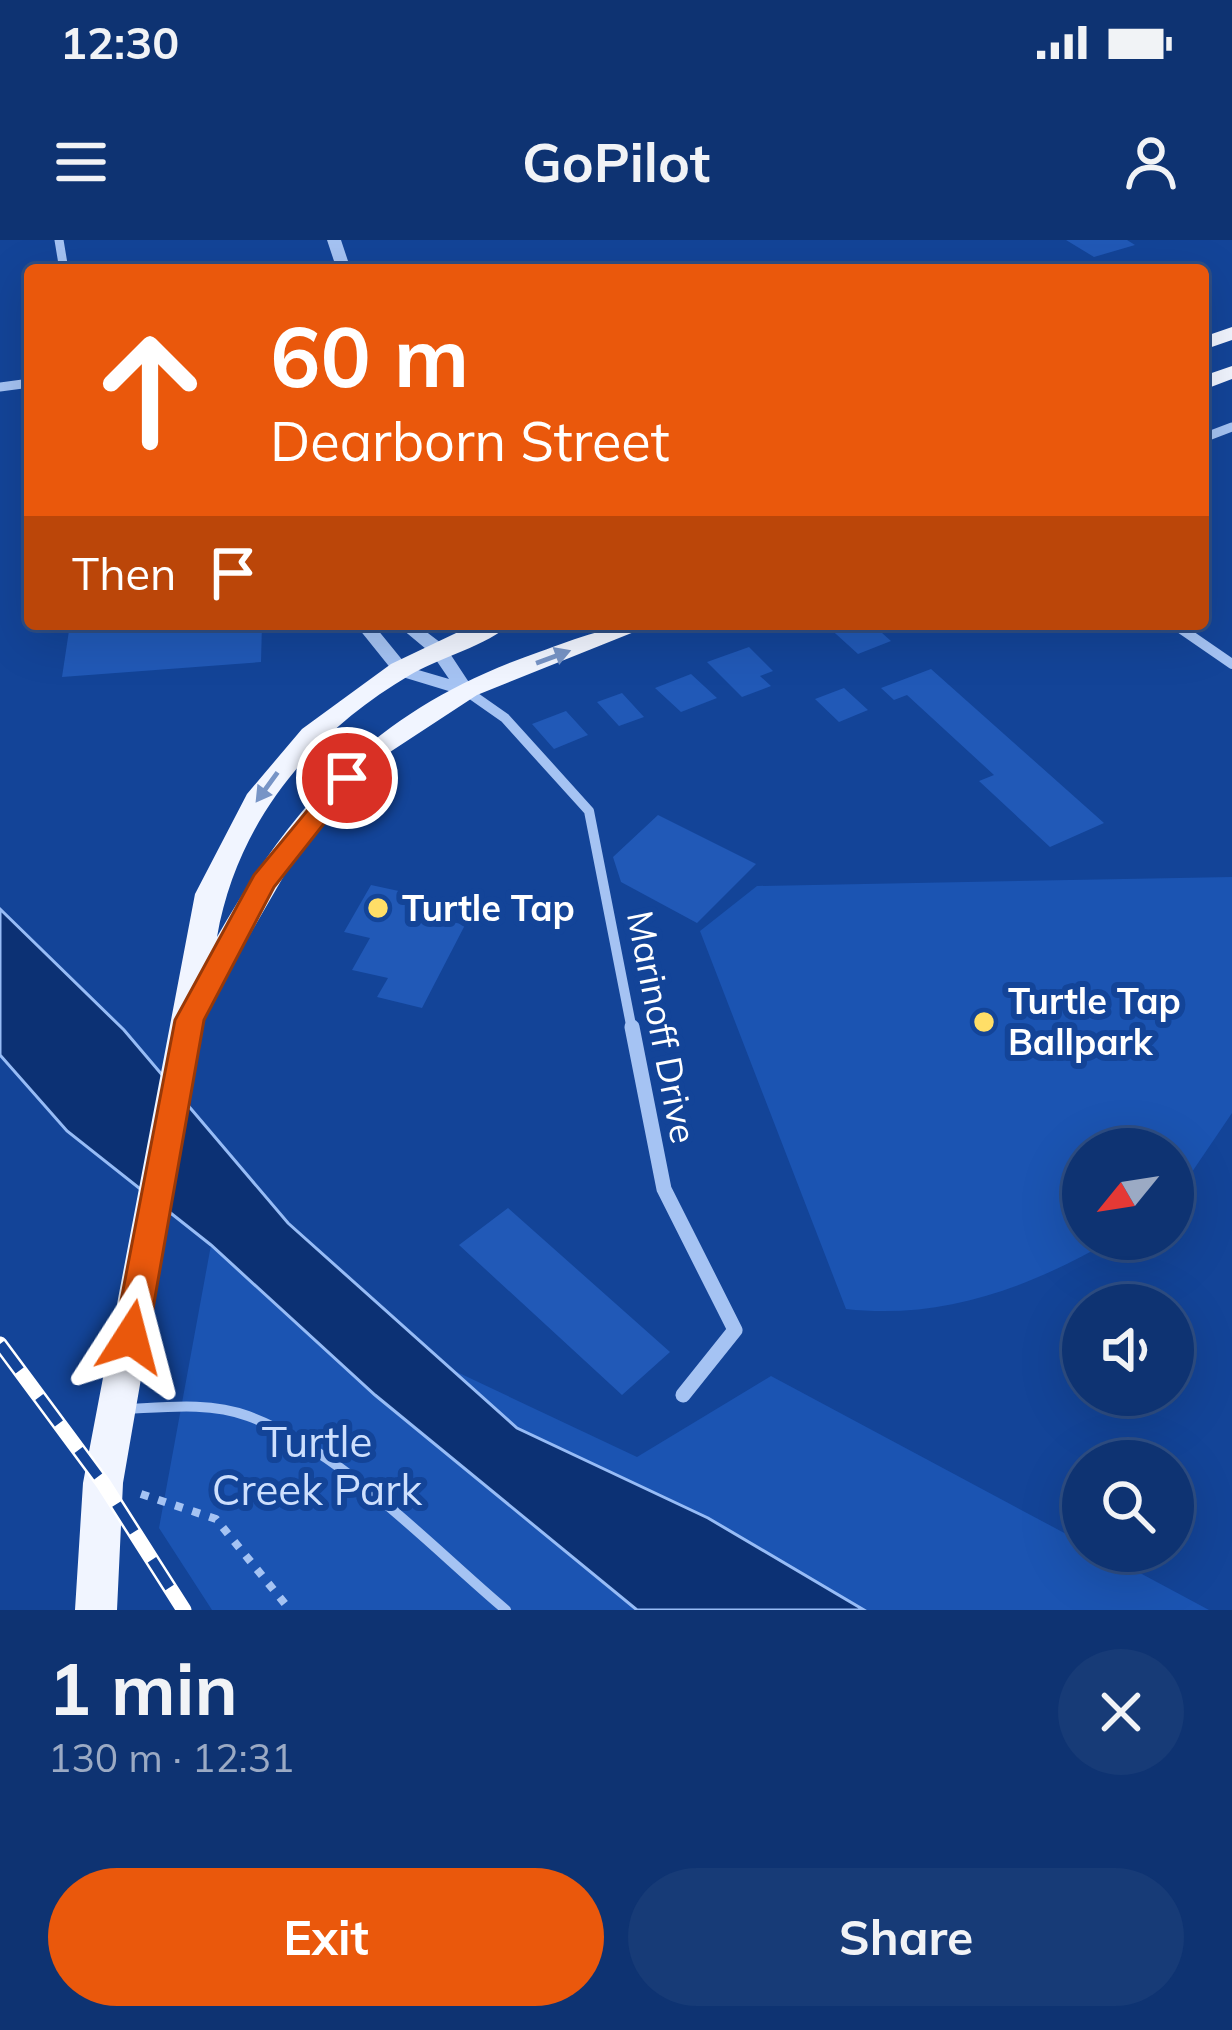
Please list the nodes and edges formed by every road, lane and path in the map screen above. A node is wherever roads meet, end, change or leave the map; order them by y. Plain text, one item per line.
1 (368, 630) edge
2 (413, 630) edge
3 (484, 630) edge
4 (624, 630) edge
5 (1183, 630) edge
6 (439, 650) junction
7 (1232, 664) edge
8 (402, 670) junction
9 (465, 690) junction
10 (190, 1020) junction
11 (683, 1395) dead end
12 (120, 1409) junction
13 (103, 1483) junction
14 (96, 1610) edge
15 (290, 1610) edge
16 (506, 1610) edge

1 - 8 street
2 - 6 street
3 - 6 main road
9 -> 4 main road
5 - 7 street
6 - 8 main road
6 - 9 street
8 - 9 street
8 -> 10 main road
9 - 10 main road
9 - 11 street, Marinoff Drive
10 - 12 main road
12 - 13 main road
12 - 16 lane
13 - 14 main road
13 - 15 path

